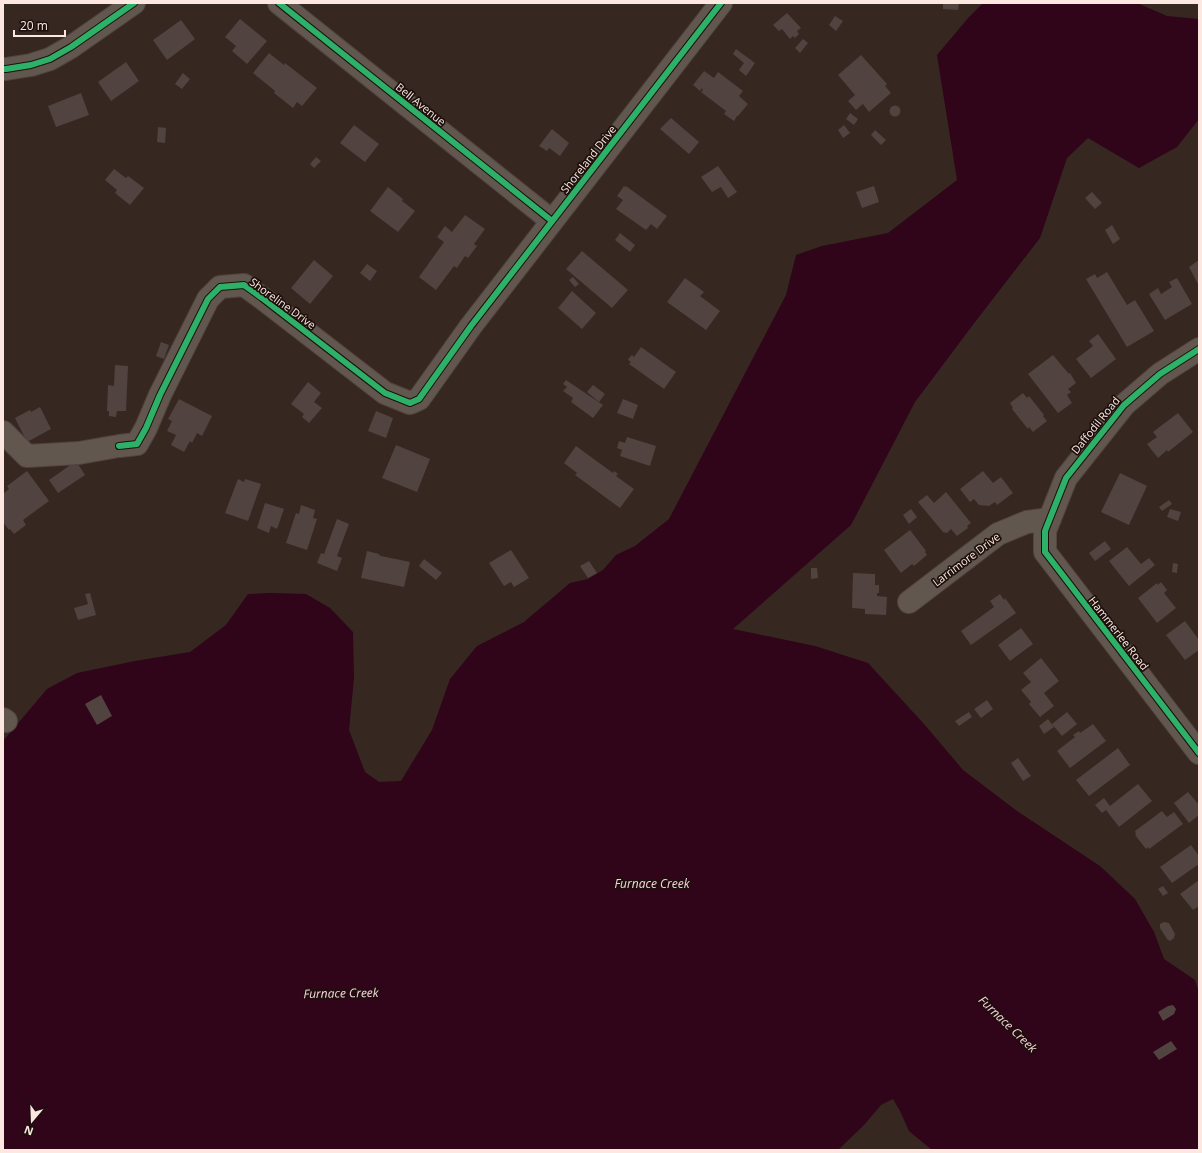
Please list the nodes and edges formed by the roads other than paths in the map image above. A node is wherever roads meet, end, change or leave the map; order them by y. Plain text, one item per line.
1 (134, 3) edge
2 (278, 3) edge
3 (721, 3) edge
4 (3, 69) edge
5 (552, 221) junction
6 (471, 326) joint
7 (1199, 349) edge
8 (3, 432) edge
9 (1050, 519) junction
10 (909, 602) dead end
11 (1199, 753) edge

1 - 4 street
2 - 5 street, Bell Avenue
3 - 5 street, Shoreland Drive
5 - 6 street, Shoreland Drive
6 - 8 street, Shoreline Drive
7 - 9 street, Daffodil Road
9 - 10 street, Larrimore Drive
9 - 11 street, Hammerlee Road

